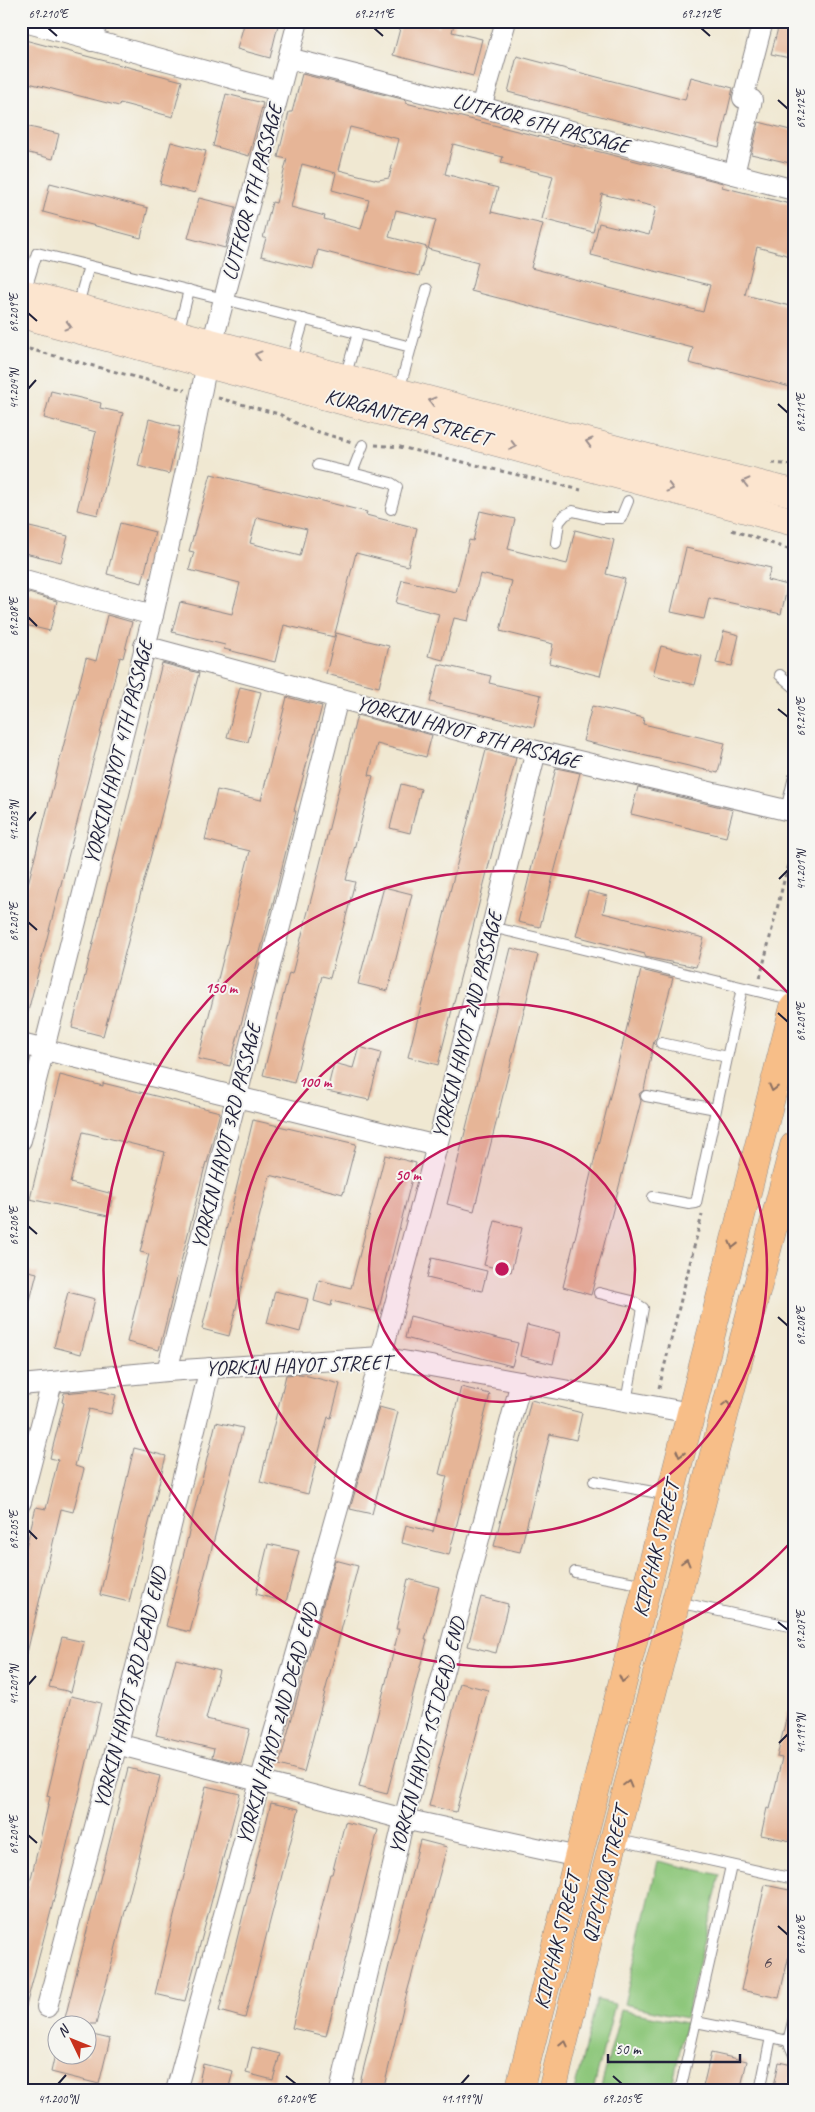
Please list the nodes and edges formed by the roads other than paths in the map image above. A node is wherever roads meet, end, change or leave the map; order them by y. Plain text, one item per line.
1 (21, 21) edge
2 (96, 21) edge
3 (298, 21) edge
4 (506, 21) edge
5 (763, 21) edge
6 (92, 41) junction
7 (288, 58) junction
8 (279, 91) junction
9 (481, 107) junction
10 (734, 174) junction
11 (794, 190) edge
12 (89, 266) junction
13 (427, 289) dead end
14 (188, 290) junction
15 (224, 299) junction
16 (22, 301) edge
17 (77, 308) junction
18 (304, 319) junction
19 (358, 333) junction
20 (177, 334) junction
21 (411, 347) junction
22 (210, 353) junction
23 (291, 364) junction
24 (345, 378) junction
25 (399, 392) junction
26 (363, 445) road end
27 (318, 465) dead end
28 (352, 473) junction
29 (794, 493) edge
30 (628, 501) dead end
31 (391, 509) dead end
32 (794, 522) edge
33 (556, 543) dead end
34 (21, 579) edge
35 (153, 616) junction
36 (144, 646) junction
37 (780, 675) dead end
38 (794, 686) edge
39 (338, 698) junction
40 (536, 751) junction
41 (794, 777) edge
42 (790, 811) edge
43 (492, 927) junction
44 (742, 988) junction
45 (794, 1000) edge
46 (794, 1007) edge
47 (661, 1043) dead end
48 (21, 1044) edge
49 (43, 1050) junction
50 (727, 1057) junction
51 (646, 1096) dead end
52 (236, 1097) junction
53 (716, 1109) junction
54 (21, 1140) edge
55 (437, 1146) junction
56 (794, 1146) edge
57 (653, 1197) dead end
58 (599, 1292) dead end
59 (381, 1357) junction
60 (210, 1368) junction
61 (167, 1371) junction
62 (52, 1382) junction
63 (521, 1382) junction
64 (21, 1385) edge
65 (626, 1402) junction
66 (691, 1413) junction
67 (594, 1481) dead end
68 (670, 1496) junction
69 (21, 1502) edge
70 (575, 1572) dead end
71 (647, 1585) junction
72 (676, 1602) junction
73 (794, 1627) edge
74 (630, 1653) junction
75 (661, 1660) junction
76 (118, 1744) junction
77 (260, 1782) junction
78 (404, 1819) junction
79 (614, 1840) junction
80 (578, 1857) junction
81 (731, 1866) junction
82 (794, 1879) edge
83 (559, 1932) junction
84 (588, 1940) junction
85 (47, 2007) dead end
86 (794, 2018) edge
87 (696, 2022) junction
88 (771, 2037) junction
89 (788, 2041) junction
90 (794, 2055) edge
91 (176, 2091) edge
92 (340, 2091) edge
93 (519, 2091) edge
94 (552, 2091) edge
95 (680, 2091) edge
96 (760, 2091) edge

1 - 6 street
2 - 6 street
3 - 7 street, LUTFKOR 9TH PASSAGE
4 - 9 street
5 - 10 street
6 - 8 street
7 - 8 street, LUTFKOR 9TH PASSAGE
7 - 9 street, LUTFKOR 6TH PASSAGE
8 - 15 street, LUTFKOR 9TH PASSAGE
9 - 10 street, LUTFKOR 6TH PASSAGE
10 - 11 street, LUTFKOR 6TH PASSAGE
12 - 14 lane
12 - 16 lane
12 - 17 lane
13 - 21 lane
14 - 15 lane
14 - 20 lane
15 - 18 lane
15 - 22 street, LUTFKOR 9TH PASSAGE
16 - 17 main road, KURGANTEPA STREET
16 -> 22 main road, KURGANTEPA STREET
17 - 20 main road, KURGANTEPA STREET
18 - 19 lane
18 - 23 lane
19 - 21 lane
19 - 24 lane
20 - 22 main road, KURGANTEPA STREET
21 - 25 lane
23 -> 22 main road, KURGANTEPA STREET
22 -> 32 main road, KURGANTEPA STREET
22 - 35 street, YORKIN HAYOT 4TH PASSAGE
23 - 24 main road, KURGANTEPA STREET
24 - 25 main road, KURGANTEPA STREET
29 -> 25 main road, KURGANTEPA STREET
26 - 28 lane
27 - 28 lane
28 - 31 lane
30 - 33 lane
34 - 35 street
35 - 36 street, YORKIN HAYOT 4TH PASSAGE
36 - 39 street, YORKIN HAYOT 8TH PASSAGE
36 - 49 street, YORKIN HAYOT 4TH PASSAGE
37 - 38 lane
39 - 40 street, YORKIN HAYOT 8TH PASSAGE
39 - 52 street, YORKIN HAYOT 3RD PASSAGE
40 - 42 street, YORKIN HAYOT 8TH PASSAGE
40 - 43 street, YORKIN HAYOT 2ND PASSAGE
41 - 42 lane
43 - 44 lane
43 - 55 street, YORKIN HAYOT 2ND PASSAGE
44 - 45 lane
44 - 50 lane
46 -> 66 main road, KIPCHAK STREET
47 - 50 lane
48 - 49 street
49 - 52 street
49 - 54 street, YORKIN HAYOT 4TH PASSAGE
50 - 53 lane
51 - 53 lane
52 - 55 street
52 - 61 street, YORKIN HAYOT 3RD PASSAGE
53 - 57 lane
55 - 59 street, YORKIN HAYOT 2ND PASSAGE
72 -> 56 main road, KIPCHAK STREET
58 - 65 lane
59 - 60 street, YORKIN HAYOT STREET
59 - 63 street, YORKIN HAYOT STREET
59 - 77 street, YORKIN HAYOT 2ND DEAD END
60 - 61 street, YORKIN HAYOT STREET
60 - 76 street, YORKIN HAYOT 3RD DEAD END
61 - 62 street, YORKIN HAYOT STREET
62 - 64 street, YORKIN HAYOT STREET
62 - 69 street
63 - 65 street, YORKIN HAYOT STREET
63 - 78 street, YORKIN HAYOT 1ST DEAD END
65 - 66 street, YORKIN HAYOT STREET
66 -> 68 main road, KIPCHAK STREET
67 - 68 lane
68 - 71 main road, KIPCHAK STREET
70 - 71 lane
71 - 74 main road, KIPCHAK STREET
72 - 73 lane
72 - 75 main road, KIPCHAK STREET
74 - 75 main road
74 -> 80 main road, KIPCHAK STREET
79 -> 75 main road, QIPCHOQ STREET
76 - 77 street
76 - 85 street, YORKIN HAYOT 3RD DEAD END
77 - 78 street
77 - 91 street, YORKIN HAYOT 2ND DEAD END
78 - 80 street
78 - 92 street, YORKIN HAYOT 1ST DEAD END
79 - 81 lane
79 - 84 main road, QIPCHOQ STREET
80 - 83 main road, KIPCHAK STREET
81 - 82 lane
81 - 87 lane
83 - 84 main road
83 - 93 main road, KIPCHAK STREET
94 -> 84 main road, QIPCHOQ STREET
86 - 89 lane
87 - 88 lane
87 - 95 lane
88 - 89 lane
88 - 96 lane
89 - 90 lane

